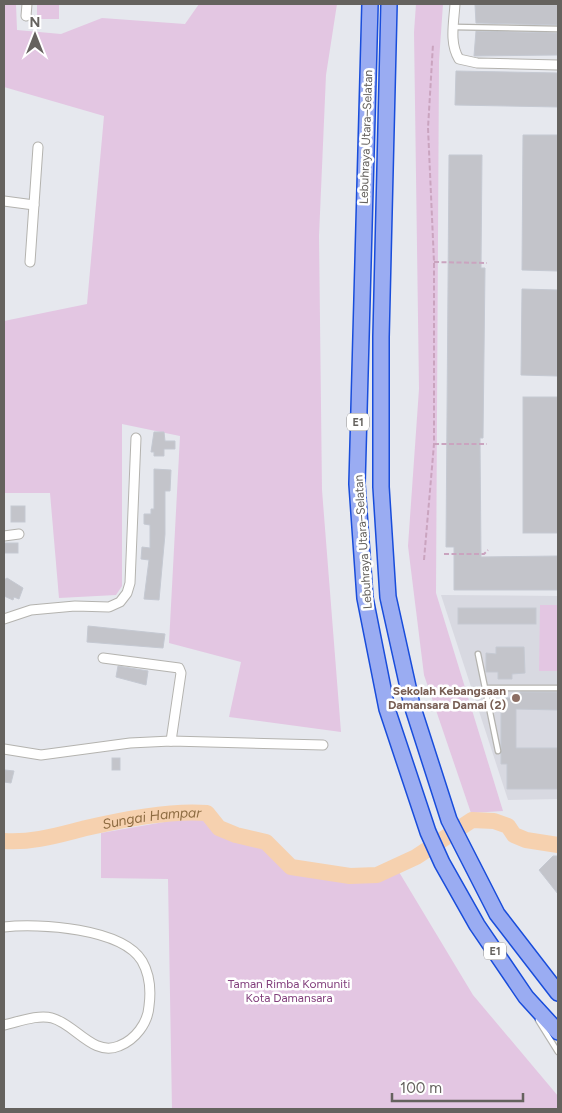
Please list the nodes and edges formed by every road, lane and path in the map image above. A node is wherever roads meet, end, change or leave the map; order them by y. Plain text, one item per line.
1 (27, 4) edge
2 (370, 4) edge
3 (389, 4) edge
4 (455, 4) edge
5 (26, 16) dead end
6 (454, 27) junction
7 (558, 29) edge
8 (432, 44) dead end
9 (558, 65) edge
10 (38, 147) dead end
11 (4, 201) edge
12 (34, 205) junction
13 (30, 262) dead end
14 (434, 262) junction
15 (487, 263) dead end
16 (136, 438) dead end
17 (434, 444) junction
18 (486, 444) dead end
19 (19, 534) dead end
20 (4, 536) edge
21 (488, 550) dead end
22 (444, 554) dead end
23 (424, 560) dead end
24 (4, 618) edge
25 (478, 654) dead end
26 (103, 658) dead end
27 (485, 688) junction
28 (558, 688) edge
29 (171, 741) junction
30 (323, 744) dead end
31 (4, 749) edge
32 (498, 751) dead end
33 (4, 927) edge
34 (558, 993) edge
35 (526, 997) junction
36 (4, 1025) edge
37 (558, 1032) edge
38 (558, 1052) edge

1 - 5 street
2 - 35 highway, Lebuhraya Utara–Selatan / E1
3 - 34 highway, Lebuhraya Utara–Selatan / E1
4 - 6 street
6 - 7 lane
6 - 9 street
8 - 14 path
10 - 12 street
11 - 12 street
12 - 13 street
14 - 15 path
14 - 17 path
16 - 24 street
17 - 18 path
17 - 23 path
19 - 20 street
21 - 22 path
25 - 27 lane
26 - 29 street
27 - 28 lane
27 - 32 lane
29 - 30 street
29 - 31 street
33 - 36 street
35 - 37 highway, Lebuhraya Utara–Selatan / E1
35 - 38 lane

